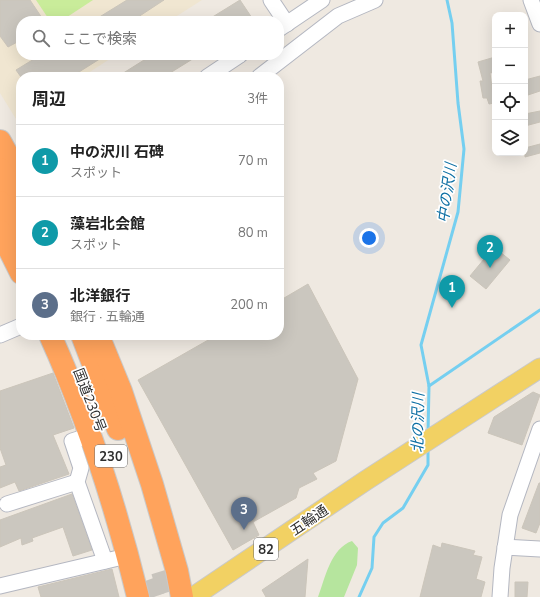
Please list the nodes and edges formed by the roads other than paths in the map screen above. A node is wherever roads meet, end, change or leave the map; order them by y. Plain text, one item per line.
1 (271, 0) edge
2 (375, 0) edge
3 (531, 0) edge
4 (312, 3) edge
5 (278, 16) edge
6 (540, 24) edge
7 (284, 25) edge
8 (284, 54) edge
9 (232, 60) edge
10 (276, 60) edge
11 (214, 72) edge
12 (264, 72) edge
13 (0, 141) edge
14 (0, 169) edge
15 (16, 170) edge
16 (16, 199) edge
17 (0, 202) edge
18 (0, 231) edge
19 (16, 232) edge
20 (16, 263) edge
21 (16, 328) edge
22 (0, 335) edge
23 (52, 340) edge
24 (67, 340) edge
25 (84, 340) edge
26 (100, 340) edge
27 (540, 368) edge
28 (540, 429) edge
29 (91, 435) junction
30 (77, 482) junction
31 (7, 504) dead end
32 (504, 547) junction
33 (540, 549) edge
34 (127, 556) junction
35 (105, 561) junction
36 (149, 583) edge
37 (0, 586) edge
38 (182, 597) edge
39 (193, 597) edge
40 (500, 597) edge

1 - 5 street
2 - 8 street
3 - 6 street
4 - 7 street
9 - 11 street
10 - 12 street
13 - 15 highway
14 - 16 highway
17 - 19 highway
18 - 20 highway
21 - 22 street
23 - 29 highway
24 - 36 highway, 国道230号 / 230
25 - 36 highway, 国道230号 / 230
26 - 38 highway
27 - 39 main road, 五輪通 / 82
28 - 32 street
29 - 30 street
29 - 34 highway
30 - 31 street
30 - 35 street
32 - 33 street
32 - 40 street
34 - 35 street
34 - 36 highway
35 - 37 street

